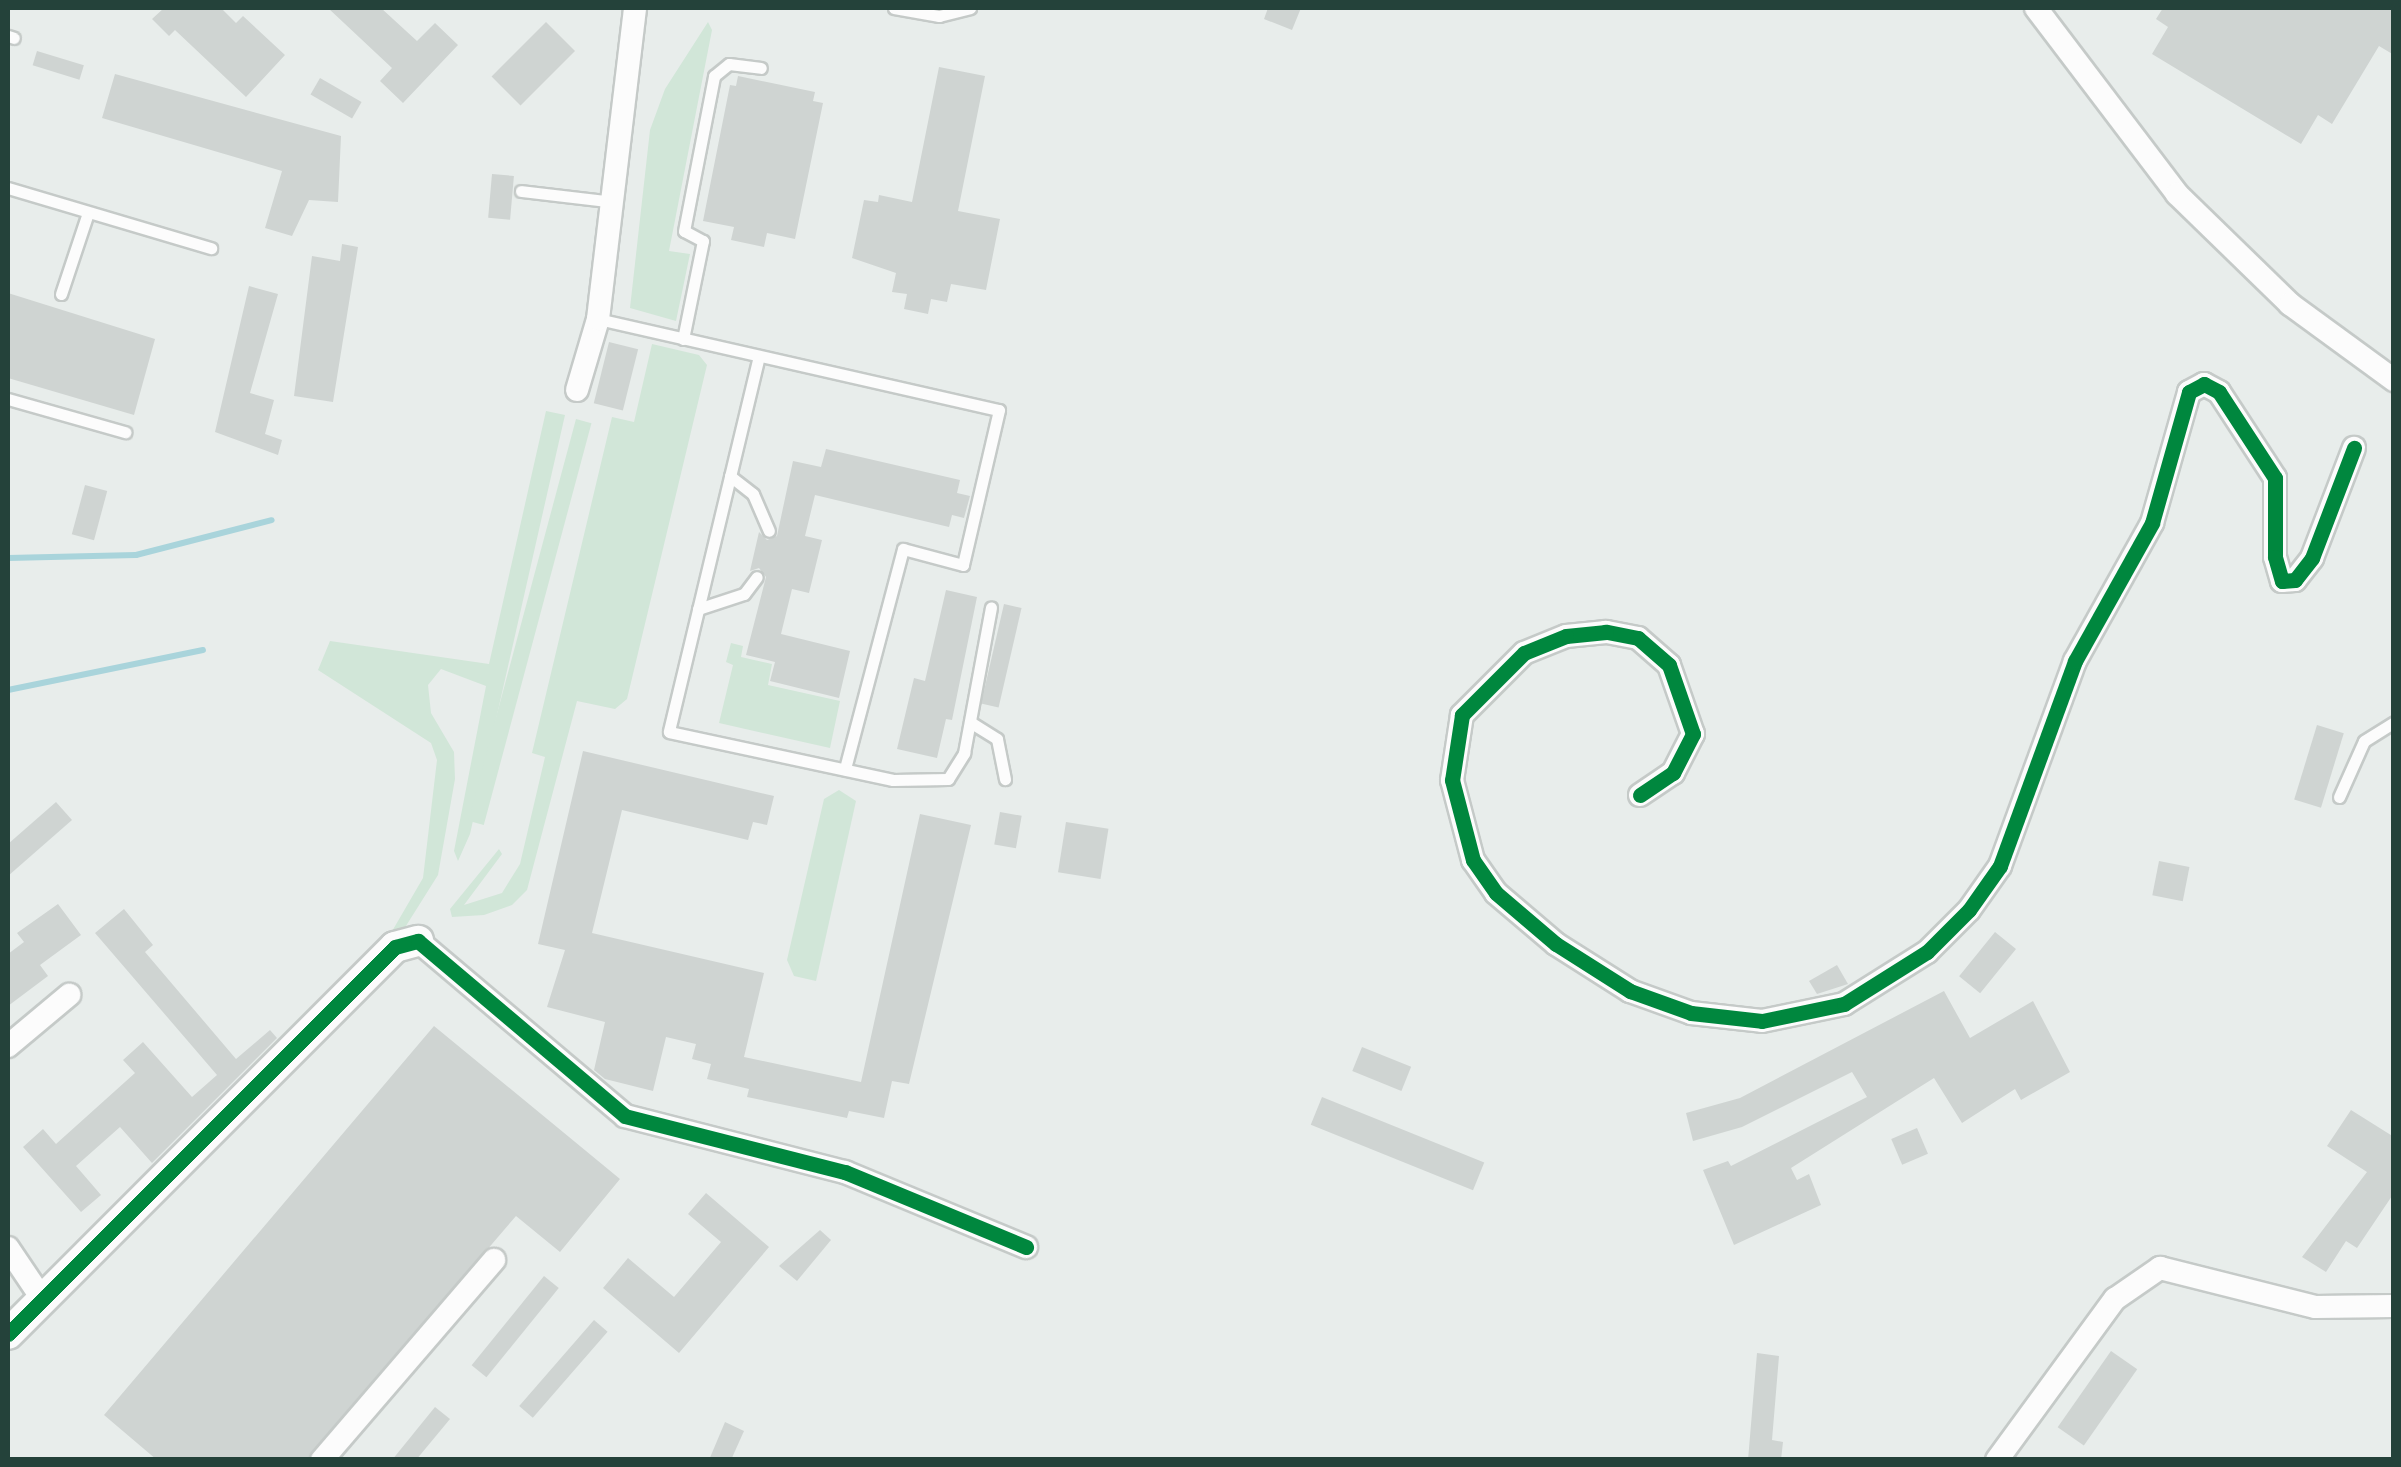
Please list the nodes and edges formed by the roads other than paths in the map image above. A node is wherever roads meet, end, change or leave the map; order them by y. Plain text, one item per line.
1 (635, 8) edge
2 (894, 8) edge
3 (970, 8) edge
4 (2036, 8) edge
5 (760, 68) dead end
6 (8, 188) edge
7 (522, 191) dead end
8 (614, 202) junction
9 (88, 213) junction
10 (212, 248) dead end
11 (61, 294) dead end
12 (598, 319) junction
13 (682, 339) junction
14 (758, 360) junction
15 (2394, 380) edge
16 (577, 390) dead end
17 (8, 399) edge
18 (125, 432) dead end
19 (2354, 448) dead end
20 (730, 476) junction
21 (768, 531) dead end
22 (757, 577) dead end
23 (992, 607) dead end
24 (698, 609) junction
25 (970, 722) junction
26 (2394, 722) edge
27 (846, 769) junction
28 (1005, 779) dead end
29 (1640, 795) dead end
30 (2339, 797) dead end
31 (418, 941) joint
32 (69, 995) dead end
33 (8, 1046) edge
34 (1026, 1247) dead end
35 (8, 1248) edge
36 (494, 1260) dead end
37 (41, 1298) junction
38 (2394, 1306) edge
39 (8, 1334) edge
40 (322, 1460) edge
41 (1998, 1460) edge

1 - 8 street
2 - 3 lane
4 - 15 street
5 - 13 lane
6 - 9 lane
7 - 8 lane
8 - 12 street
9 - 10 lane
9 - 11 lane
12 - 13 lane
12 - 16 street
13 - 14 lane
14 - 20 lane
14 - 27 lane
17 - 18 lane
19 - 29 street
20 - 21 lane
20 - 24 lane
22 - 24 lane
23 - 25 lane
24 - 27 lane
25 - 27 lane
25 - 28 lane
26 - 30 lane
31 - 34 street
31 - 37 street
32 - 33 street
35 - 37 street
36 - 40 street
37 - 39 street
38 - 41 street

